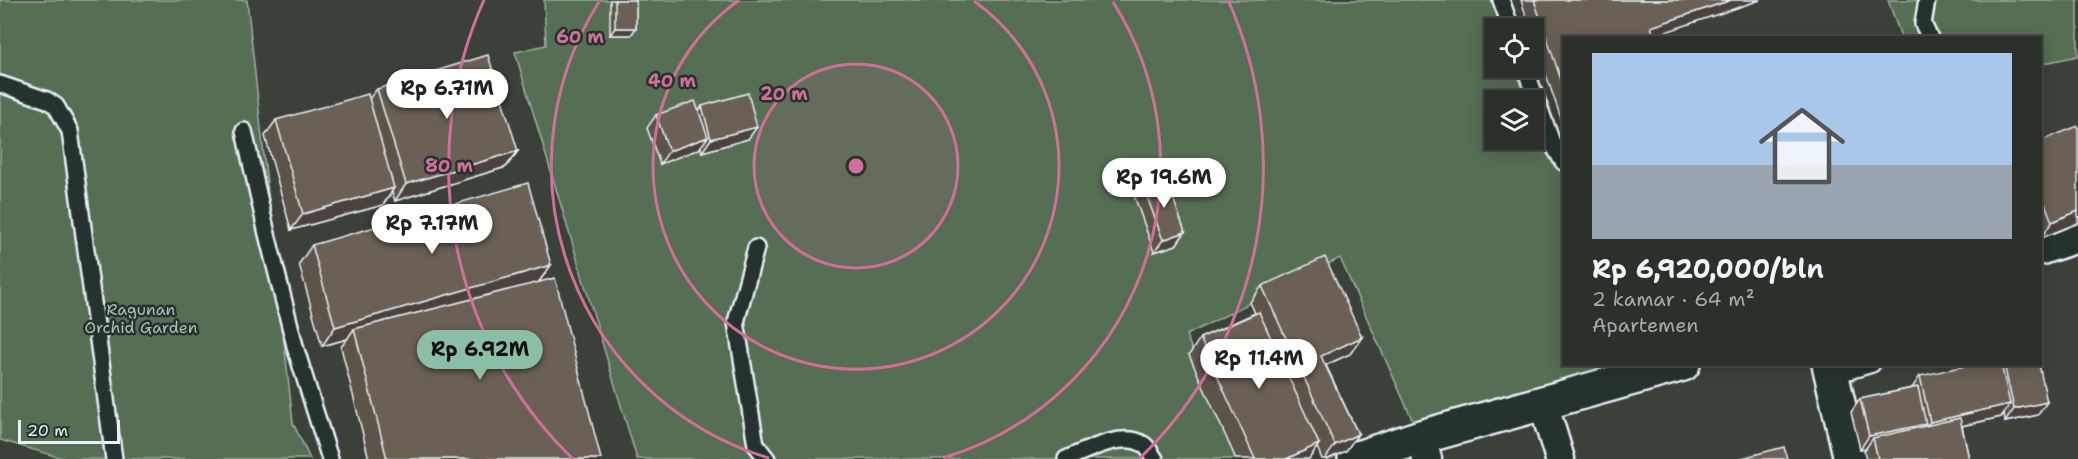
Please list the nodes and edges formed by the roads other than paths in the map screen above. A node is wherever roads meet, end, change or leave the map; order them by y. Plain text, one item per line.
1 (1501, 0) edge
2 (1927, 0) edge
3 (1507, 18) edge
4 (1929, 36) edge
5 (1529, 78) edge
6 (0, 84) edge
7 (244, 131) dead end
8 (1562, 160) edge
9 (2078, 235) edge
10 (2042, 247) edge
11 (756, 248) dead end
12 (1670, 366) edge
13 (1858, 366) edge
14 (1831, 370) edge
15 (1629, 372) edge
16 (1543, 403) junction
17 (1424, 448) edge
18 (1366, 457) edge
19 (114, 459) edge
20 (330, 459) edge
21 (767, 459) edge
22 (1066, 459) edge
23 (1155, 459) edge
24 (1560, 459) edge
25 (1851, 459) edge

1 - 3 lane
2 - 4 lane
5 - 8 lane
6 - 19 lane
7 - 20 lane
9 - 10 main road
11 - 21 lane
12 - 15 main road
13 - 14 lane
14 - 25 main road
15 - 16 main road
16 - 17 main road
16 - 24 street
17 - 18 main road
22 - 23 lane

